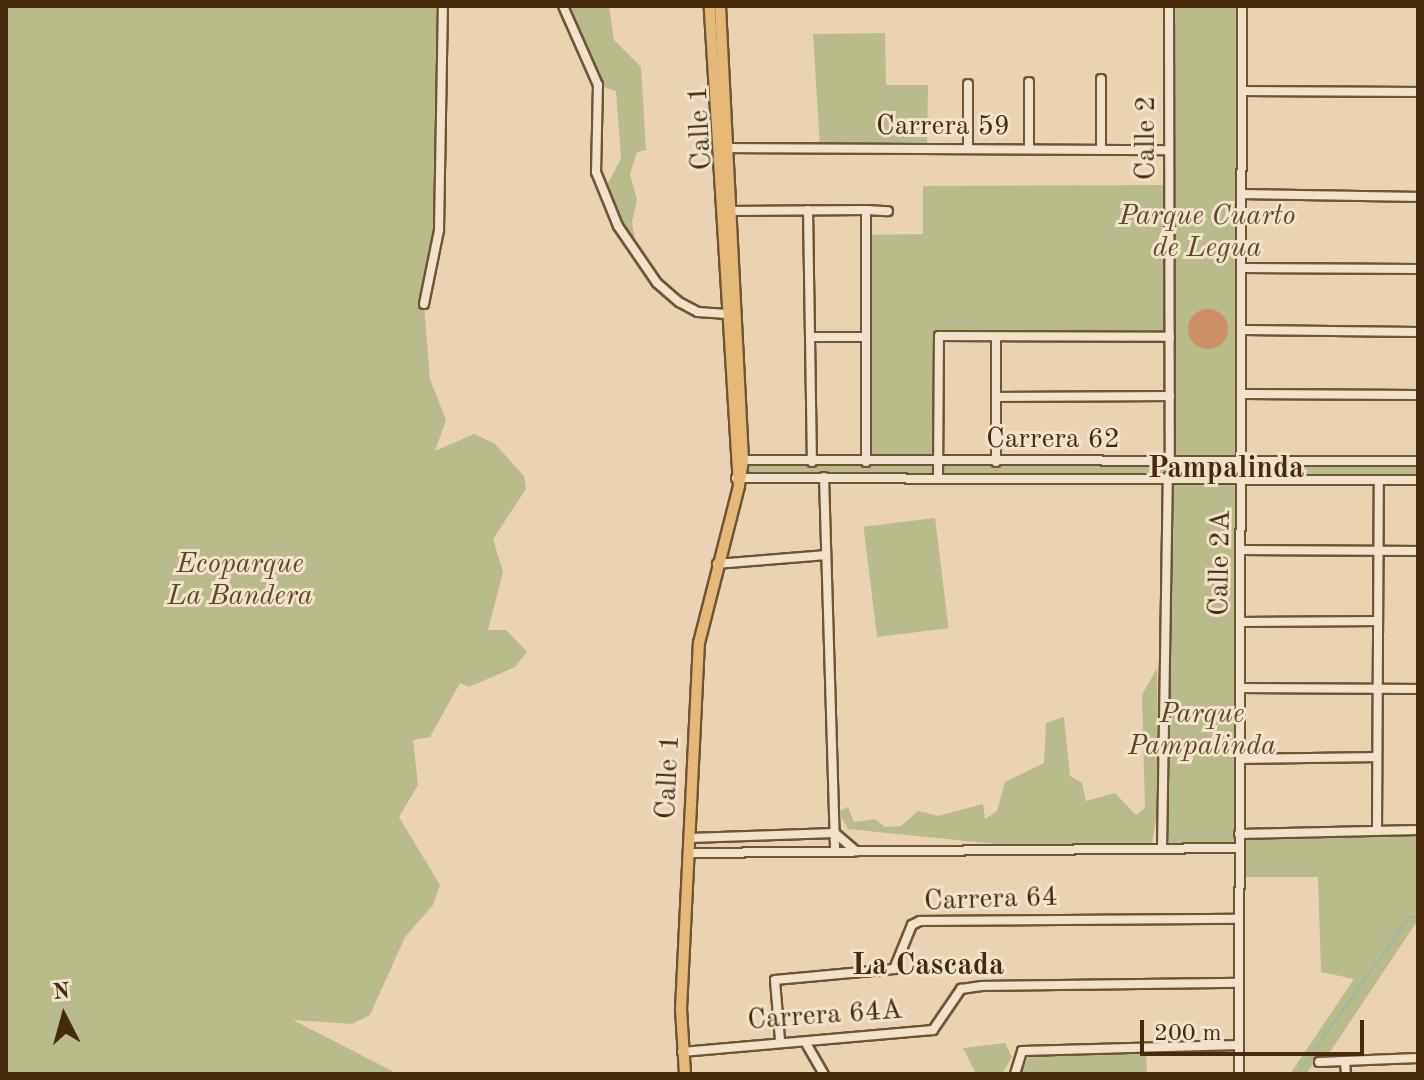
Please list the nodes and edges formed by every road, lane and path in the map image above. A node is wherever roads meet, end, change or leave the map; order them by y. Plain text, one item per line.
1 (443, 6) edge
2 (563, 6) edge
3 (710, 6) edge
4 (720, 6) edge
5 (1169, 6) edge
6 (1242, 6) edge
7 (1101, 79) dead end
8 (1029, 82) dead end
9 (968, 84) dead end
10 (1244, 91) junction
11 (1418, 92) edge
12 (721, 148) junction
13 (968, 149) junction
14 (1029, 149) junction
15 (1101, 150) junction
16 (1169, 150) junction
17 (1244, 194) junction
18 (1418, 197) edge
19 (808, 210) junction
20 (866, 210) junction
21 (730, 211) junction
22 (888, 211) dead end
23 (1243, 268) junction
24 (1418, 269) edge
25 (424, 304) dead end
26 (727, 314) junction
27 (1245, 330) junction
28 (1418, 332) edge
29 (810, 337) junction
30 (865, 337) junction
31 (996, 337) junction
32 (1170, 337) junction
33 (1245, 394) junction
34 (1418, 395) edge
35 (1170, 396) junction
36 (996, 397) junction
37 (739, 460) junction
38 (1079, 461) junction
39 (1170, 461) junction
40 (1245, 461) junction
41 (1418, 461) edge
42 (812, 462) junction
43 (866, 462) junction
44 (938, 462) junction
45 (996, 462) junction
46 (824, 477) junction
47 (938, 477) junction
48 (1079, 477) junction
49 (1168, 477) junction
50 (1245, 478) junction
51 (1379, 480) junction
52 (1418, 480) edge
53 (739, 481) junction
54 (1242, 550) junction
55 (1378, 551) junction
56 (1418, 551) edge
57 (826, 555) junction
58 (717, 564) junction
59 (1378, 621) junction
60 (1242, 622) junction
61 (1241, 688) junction
62 (1378, 689) junction
63 (1418, 689) edge
64 (1377, 757) junction
65 (1240, 759) junction
66 (1418, 830) edge
67 (1377, 831) junction
68 (835, 833) junction
69 (1239, 834) junction
70 (690, 838) junction
71 (1239, 848) junction
72 (1162, 849) junction
73 (835, 852) junction
74 (857, 852) junction
75 (689, 853) junction
76 (1238, 919) junction
77 (1238, 983) junction
78 (780, 1040) junction
79 (807, 1045) junction
80 (1239, 1045) junction
81 (682, 1052) junction
82 (1418, 1058) edge
83 (1345, 1061) junction
84 (1319, 1062) dead end
85 (685, 1074) edge
86 (824, 1074) edge
87 (1015, 1074) edge
88 (1239, 1074) edge
89 (1346, 1074) edge

1 - 25 street
2 - 26 street
3 - 12 main road, Calle 1
4 - 12 main road, Calle 1
5 - 16 street, Calle 2
6 - 10 street, Calle 2A
7 - 15 street
8 - 14 street
9 - 13 street
10 - 11 street
10 - 17 street, Calle 2A
12 - 13 street, Carrera 59
12 - 21 main road, Calle 1
12 - 26 main road, Calle 1
13 - 14 street, Carrera 59
14 - 15 street, Carrera 59
15 - 16 street, Carrera 59
16 - 32 street, Calle 2
17 - 18 street
17 - 23 street, Calle 2A
19 - 20 street
19 - 21 street
19 - 29 street
20 - 22 street
20 - 30 street
21 - 37 main road, Calle 1
23 - 24 street
23 - 27 street, Calle 2A
26 - 37 main road, Calle 1
27 - 28 street
27 - 33 street, Calle 2A
29 - 30 street
29 - 42 street
30 - 43 street
31 - 32 street
31 - 36 street
31 - 44 street
32 - 35 street, Calle 2
33 - 34 street
33 - 40 street, Calle 2A
35 - 36 street
35 - 39 street, Calle 2
36 - 45 street
37 - 42 street, Carrera 62
37 - 53 main road, Calle 1
38 - 39 street, Carrera 62
38 - 45 street, Carrera 62
38 - 48 street
39 - 40 street, Carrera 62
40 - 41 street, Carrera 62
40 - 50 street, Calle 2A
42 - 43 street, Carrera 62
43 - 44 street, Carrera 62
44 - 45 street, Carrera 62
44 - 47 street
46 - 47 street, Carrera 62
46 - 53 street, Carrera 62
46 - 57 street
47 - 48 street, Carrera 62
48 - 49 street, Carrera 62
49 - 50 street, Carrera 62
49 - 72 street
50 - 51 street, Carrera 62
50 - 54 street, Calle 2A
51 - 52 street, Carrera 62
51 - 55 street
53 - 58 main road, Calle 1
54 - 55 street
54 - 60 street, Calle 2A
55 - 56 street
55 - 59 street
57 - 58 street
57 - 68 street
58 - 70 main road, Calle 1
59 - 60 street
59 - 62 street
60 - 61 street, Calle 2A
61 - 62 street
61 - 65 street, Calle 2A
62 - 63 street
62 - 64 street
64 - 65 street
64 - 67 street
65 - 69 street, Calle 2A
66 - 67 street
67 - 69 street
68 - 70 street
68 - 73 street
68 - 74 street
69 - 71 street, Calle 2A
70 - 75 main road, Calle 1
71 - 72 street
71 - 76 street, Calle 2A
72 - 74 street
73 - 74 street
73 - 75 street
75 - 81 main road, Calle 1
76 - 77 street, Calle 2A
76 - 78 street, Carrera 64
77 - 79 street, Carrera 64A
77 - 80 street, Calle 2A
78 - 79 street, Carrera 64A
78 - 81 street, Carrera 64A
79 - 86 street
80 - 87 street
80 - 88 street, Calle 2A
81 - 85 main road, Calle 1
82 - 83 street
83 - 84 street
83 - 89 street

